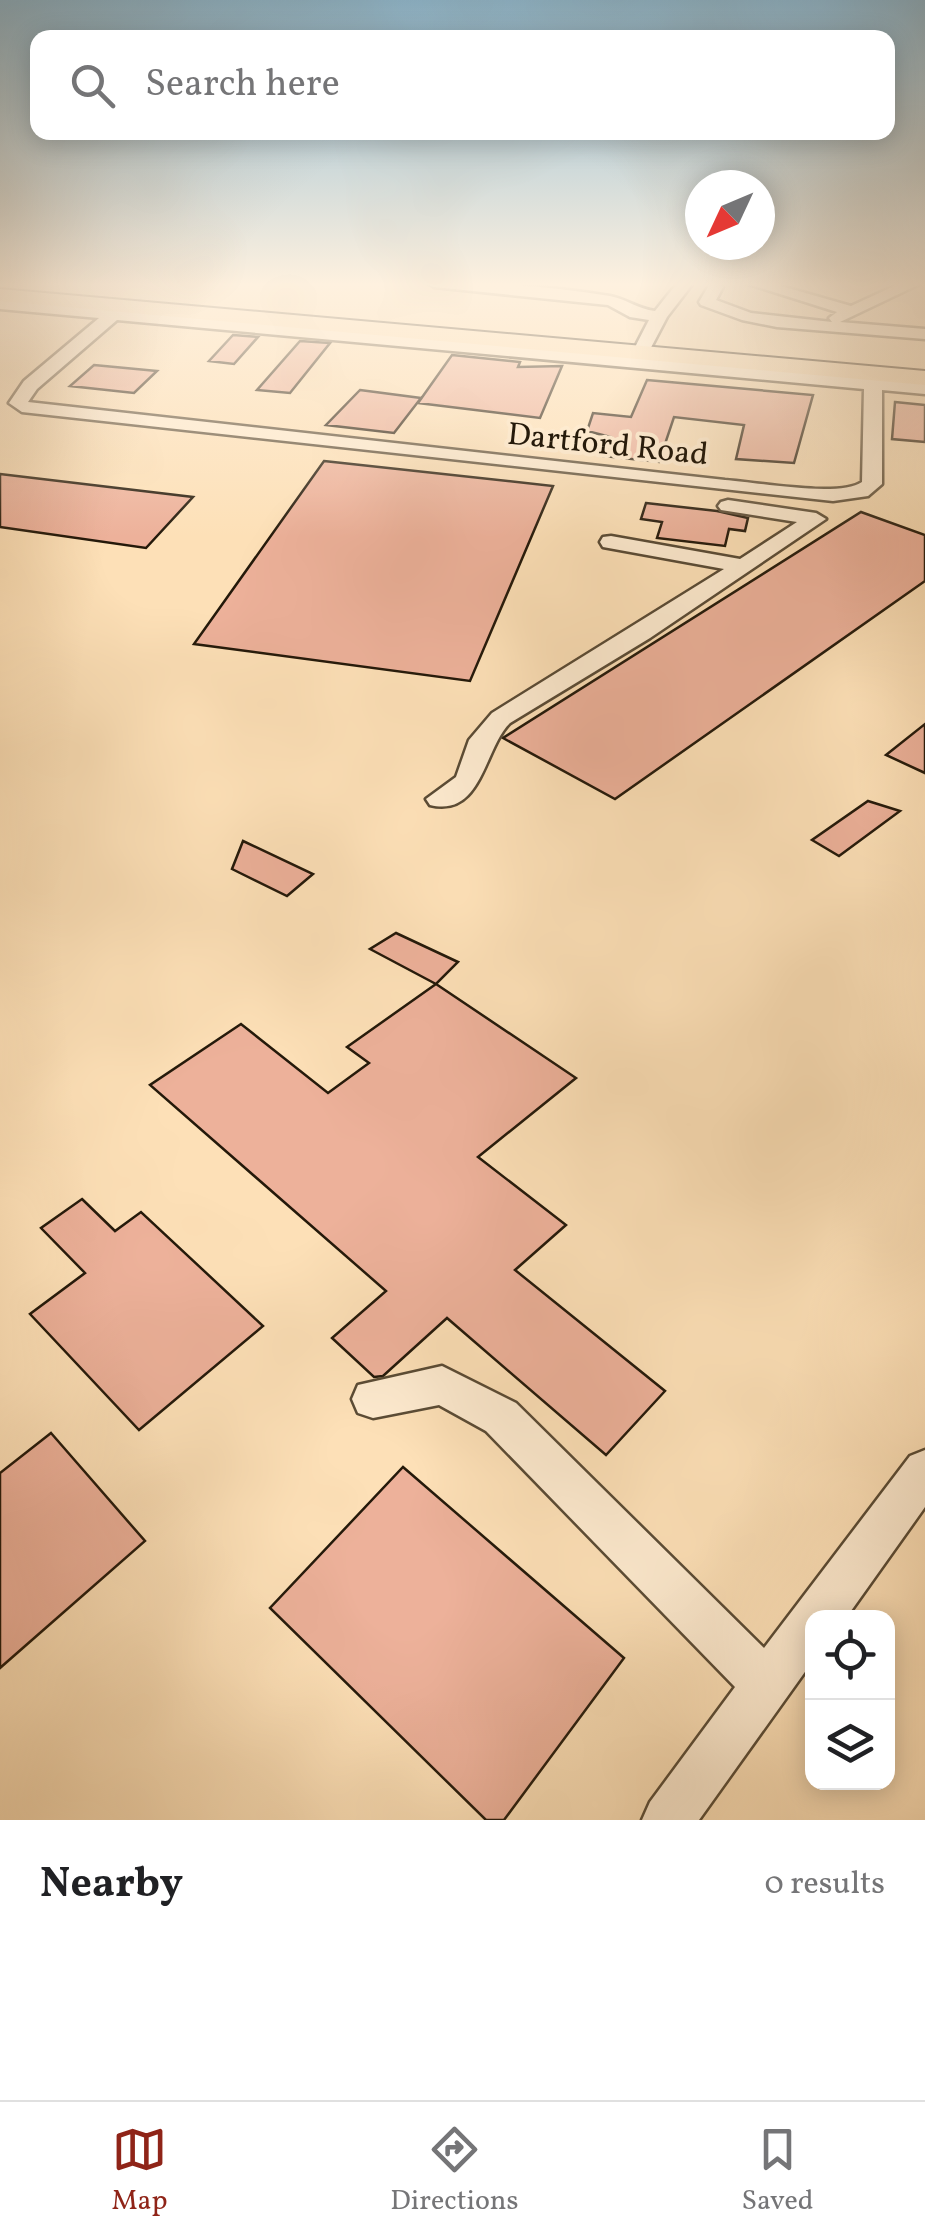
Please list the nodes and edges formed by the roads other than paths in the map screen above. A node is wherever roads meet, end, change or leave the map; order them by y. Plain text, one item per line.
1 (51, 367) edge
2 (700, 367) edge
3 (799, 367) edge
4 (925, 378) edge
5 (874, 384) junction
6 (925, 389) edge
7 (660, 479) junction
8 (611, 542) dead end
9 (744, 566) junction
10 (440, 799) dead end
11 (374, 1398) dead end
12 (925, 1471) edge
13 (822, 1610) edge
14 (805, 1634) edge
15 (767, 1685) junction
16 (668, 1820) edge

1 - 7 street, Dartford Road
2 - 5 street
3 - 4 main road
5 - 6 street
5 - 7 street, Dartford Road
7 - 9 street
8 - 9 street
9 - 10 street
11 - 15 street
12 - 13 street
14 - 15 street
15 - 16 street

